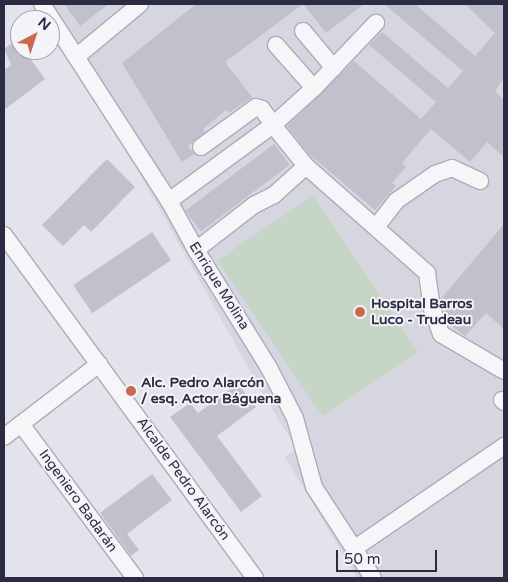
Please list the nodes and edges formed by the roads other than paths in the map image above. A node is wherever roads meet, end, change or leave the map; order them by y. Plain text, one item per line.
1 (42, 4) edge
2 (140, 4) edge
3 (376, 23) dead end
4 (303, 31) dead end
5 (276, 46) dead end
6 (76, 57) junction
7 (334, 68) junction
8 (314, 88) junction
9 (273, 125) junction
10 (201, 147) dead end
11 (306, 166) junction
12 (480, 181) dead end
13 (169, 201) junction
14 (376, 227) junction
15 (4, 235) edge
16 (196, 250) junction
17 (99, 364) junction
18 (504, 371) edge
19 (21, 424) junction
20 (4, 437) edge
21 (504, 446) edge
22 (355, 548) junction
23 (136, 578) edge
24 (255, 578) edge
25 (373, 578) edge

1 - 6 street, Enrique Molina
2 - 6 street
3 - 7 street
4 - 7 street
5 - 8 street
6 - 13 street, Enrique Molina
7 - 8 street
8 - 9 street
9 - 10 street
9 - 11 street
9 - 13 street
11 - 14 street
11 - 16 street
12 - 14 street
13 - 16 street, Enrique Molina
14 - 18 street
15 - 17 street, Alcalde Pedro Alarcón
16 - 22 street, Enrique Molina
17 - 19 street
17 - 24 street, Alcalde Pedro Alarcón
19 - 20 street
19 - 23 street, Ingeniero Badarán
21 - 22 street
22 - 25 street, Enrique Molina

